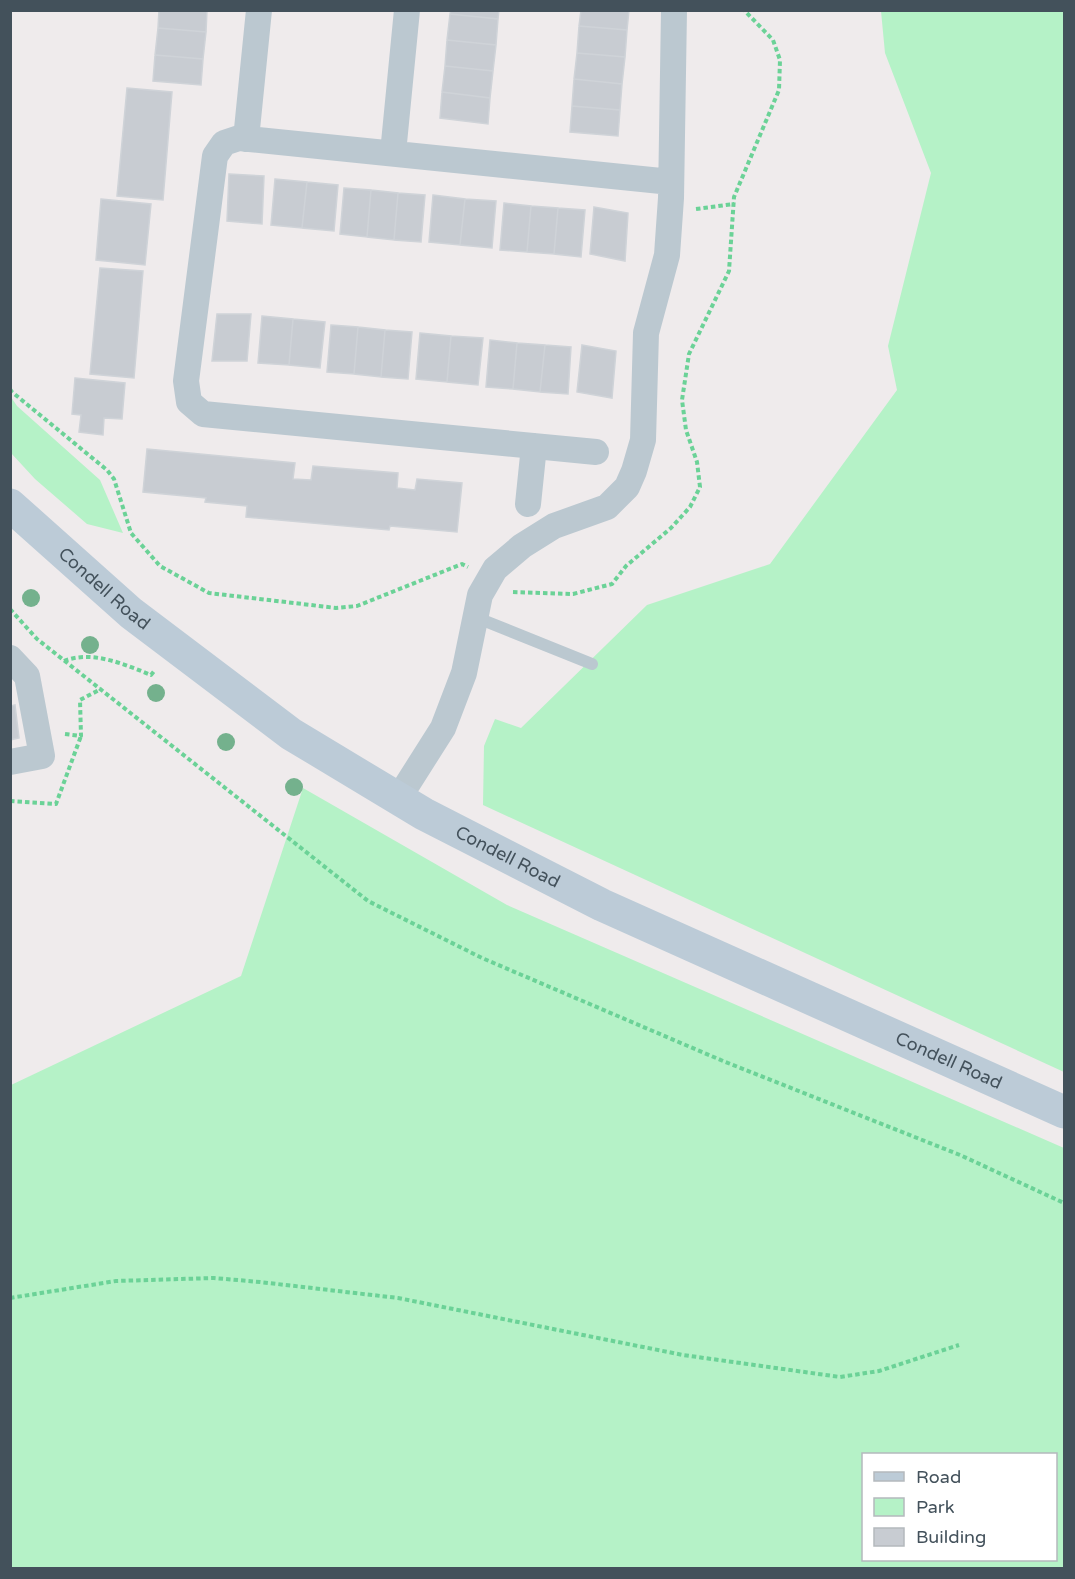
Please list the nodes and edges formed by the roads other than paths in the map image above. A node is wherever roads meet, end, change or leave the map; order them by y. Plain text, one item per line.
1 (258, 10) edge
2 (407, 10) edge
3 (674, 10) edge
4 (246, 138) junction
5 (393, 153) junction
6 (671, 182) junction
7 (534, 446) junction
8 (596, 452) dead end
9 (528, 504) dead end
10 (10, 505) edge
11 (475, 617) junction
12 (10, 658) edge
13 (592, 664) dead end
14 (10, 762) edge
15 (398, 799) junction
16 (1065, 1112) edge

1 - 4 street
2 - 5 street
3 - 6 street
4 - 5 street
4 - 7 street
5 - 6 street
6 - 11 street
7 - 8 street
7 - 9 street
10 - 15 main road, Condell Road
11 - 13 lane
11 - 15 street
12 - 14 street
15 - 16 main road, Condell Road

